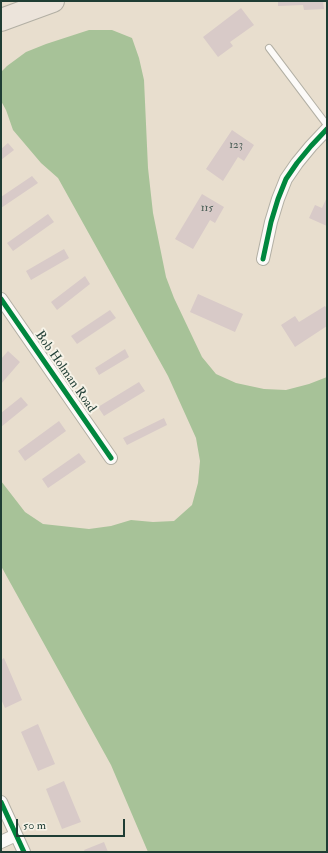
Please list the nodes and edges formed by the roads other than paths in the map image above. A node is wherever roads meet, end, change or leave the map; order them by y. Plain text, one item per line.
1 (53, 1) edge
2 (1, 20) edge
3 (269, 48) dead end
4 (327, 125) edge
5 (327, 129) edge
6 (263, 259) dead end
7 (1, 299) edge
8 (111, 458) dead end
9 (1, 802) edge
10 (16, 835) junction
11 (1, 842) edge
12 (24, 852) edge

1 - 2 highway
3 - 4 lane
5 - 6 street
7 - 8 street, Bob Holman Road
9 - 10 street
10 - 11 street
10 - 12 street

